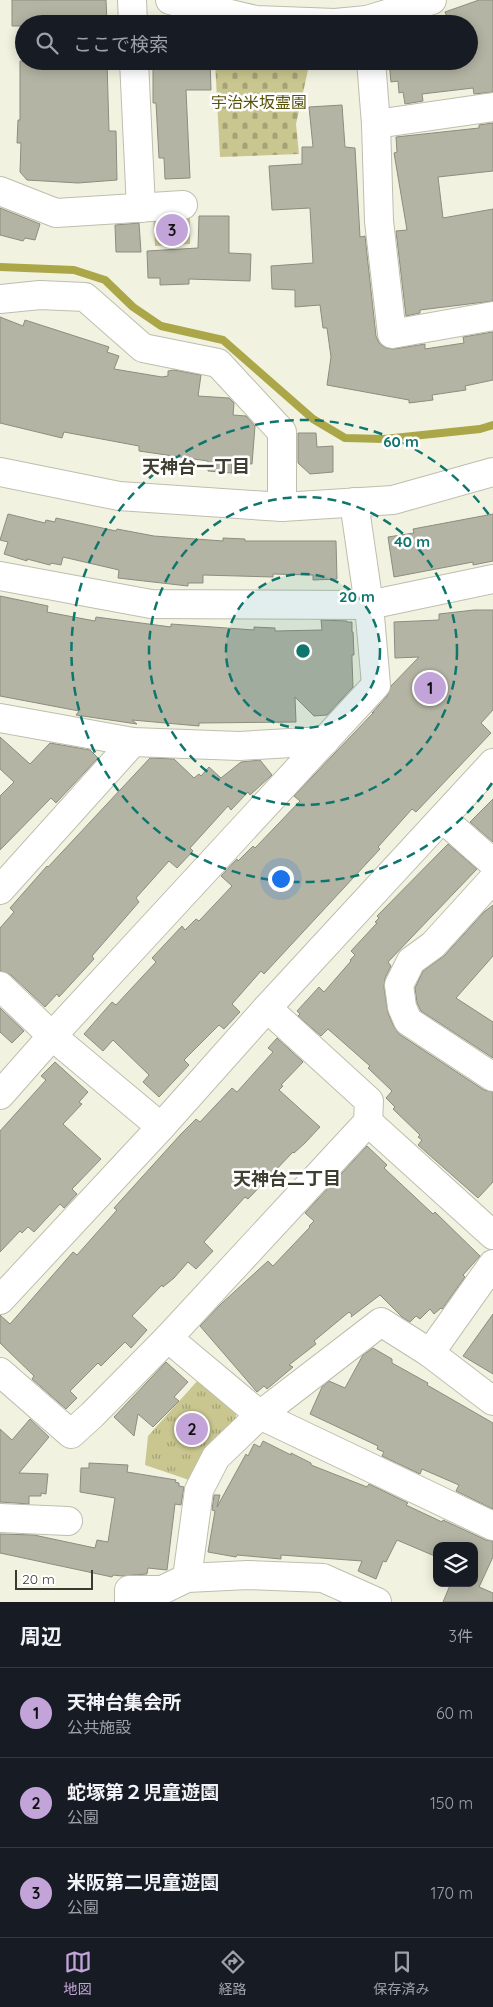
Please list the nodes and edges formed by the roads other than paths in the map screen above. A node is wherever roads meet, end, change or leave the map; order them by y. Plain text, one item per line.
1 (132, 0) edge
2 (170, 0) edge
3 (432, 0) edge
4 (133, 15) edge
5 (234, 15) edge
6 (388, 15) edge
7 (134, 70) edge
8 (371, 70) edge
9 (493, 107) edge
10 (376, 124) junction
11 (0, 191) edge
12 (182, 205) dead end
13 (140, 208) junction
14 (0, 299) edge
15 (493, 316) edge
16 (0, 472) edge
17 (493, 472) edge
18 (354, 502) junction
19 (282, 507) junction
20 (0, 576) edge
21 (493, 579) edge
22 (369, 604) junction
23 (0, 718) edge
24 (325, 741) junction
25 (133, 742) junction
26 (493, 763) edge
27 (442, 819) junction
28 (493, 863) edge
29 (493, 879) edge
30 (0, 890) edge
31 (0, 986) edge
32 (267, 1008) junction
33 (52, 1036) junction
34 (493, 1077) edge
35 (0, 1095) edge
36 (368, 1122) junction
37 (162, 1127) junction
38 (493, 1235) edge
39 (493, 1264) edge
40 (0, 1300) edge
41 (168, 1338) junction
42 (430, 1353) junction
43 (0, 1372) edge
44 (493, 1401) edge
45 (260, 1415) junction
46 (0, 1518) edge
47 (68, 1522) dead end
48 (493, 1526) edge
49 (187, 1578) junction
50 (129, 1602) edge
51 (377, 1602) edge

1 - 4 street
2 - 5 street
3 - 6 street
7 - 13 street
8 - 10 street
9 - 10 street
10 - 15 street
11 - 13 street
12 - 13 street
14 - 19 street
16 - 19 street
17 - 18 street
18 - 19 street
18 - 22 street
20 - 22 street
21 - 22 street
22 - 24 street
23 - 25 street
24 - 25 street
24 - 33 street
25 - 30 street
26 - 27 street
27 - 28 street
27 - 32 street
29 - 34 street
31 - 33 street
32 - 36 street
32 - 37 street
33 - 35 street
33 - 37 street
36 - 38 street
36 - 41 street
37 - 40 street
39 - 42 street
41 - 43 street
41 - 45 street
42 - 44 street
42 - 45 street
45 - 48 street
45 - 49 street
46 - 47 street
49 - 50 street
49 - 51 street

